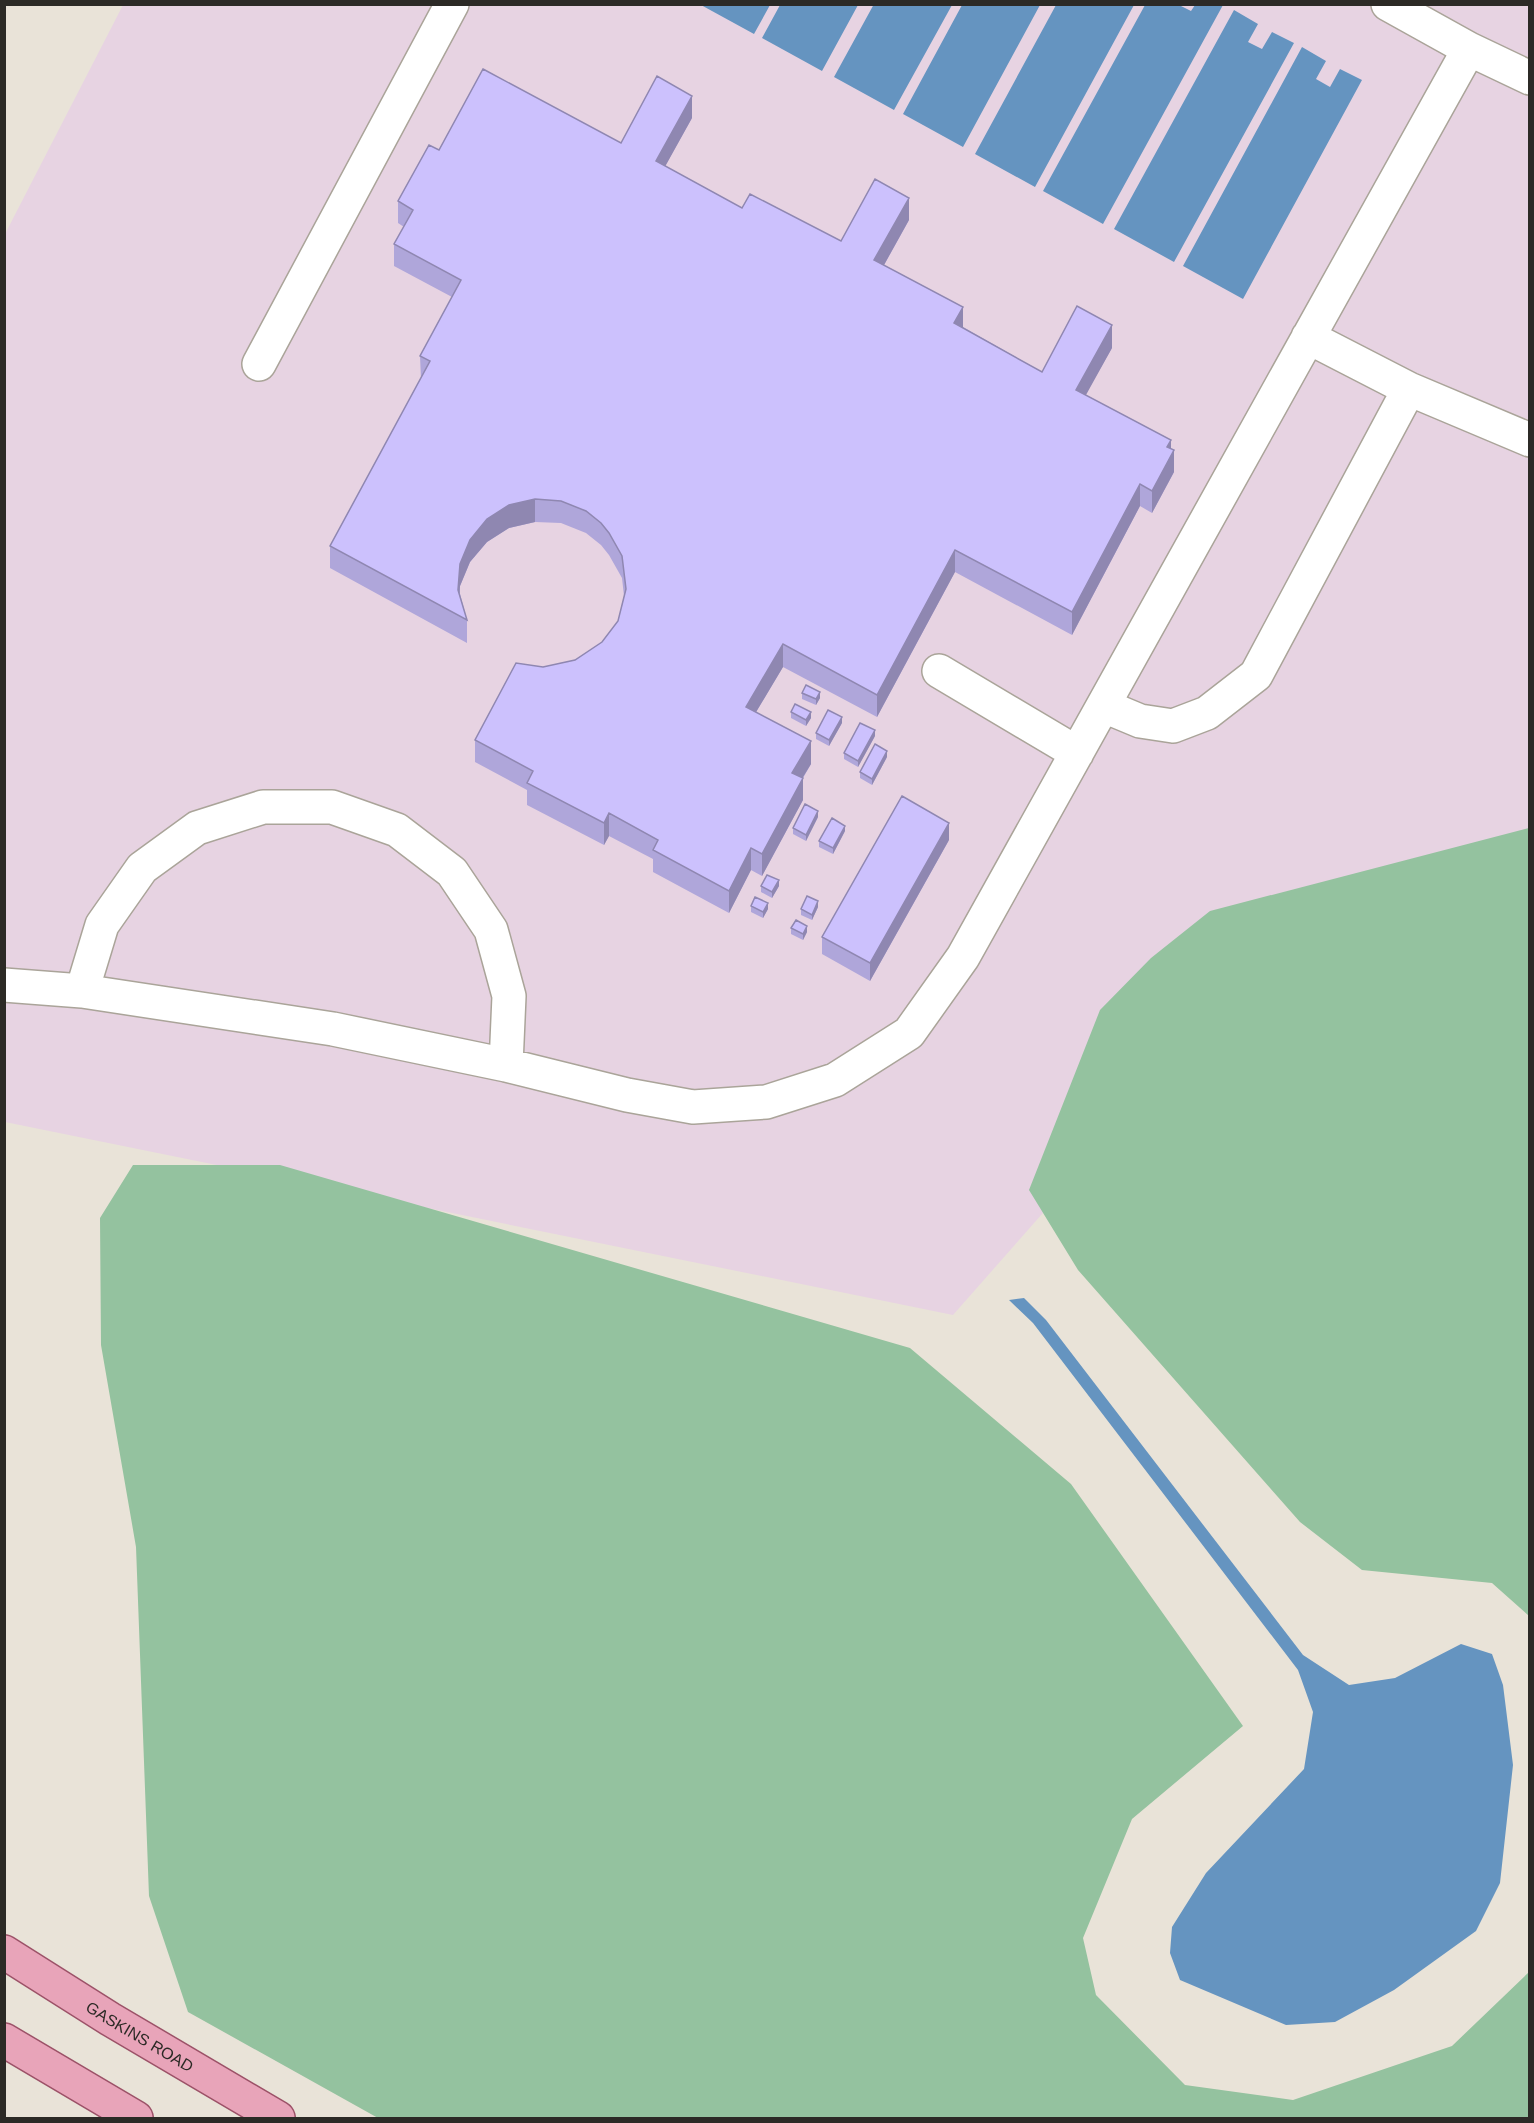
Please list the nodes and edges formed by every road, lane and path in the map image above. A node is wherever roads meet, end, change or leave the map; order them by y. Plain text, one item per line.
1 (452, 4) edge
2 (1388, 4) edge
3 (1469, 49) junction
4 (1530, 78) edge
5 (1308, 337) junction
6 (259, 364) dead end
7 (1409, 389) junction
8 (1530, 440) edge
9 (939, 671) dead end
10 (1104, 706) junction
11 (1077, 753) junction
12 (4, 984) edge
13 (82, 991) junction
14 (506, 1065) junction
15 (4, 1952) edge
16 (4, 2040) edge
17 (136, 2118) edge
18 (278, 2118) edge

1 - 6 lane
2 - 3 lane
3 - 4 lane
3 - 5 lane
5 - 7 lane
5 - 10 lane
7 - 8 lane
7 - 10 lane
9 - 11 lane
10 - 11 lane
11 - 14 lane
12 - 13 lane
13 - 14 lane
13 - 14 lane
15 - 18 main road, GASKINS ROAD
16 - 17 main road

